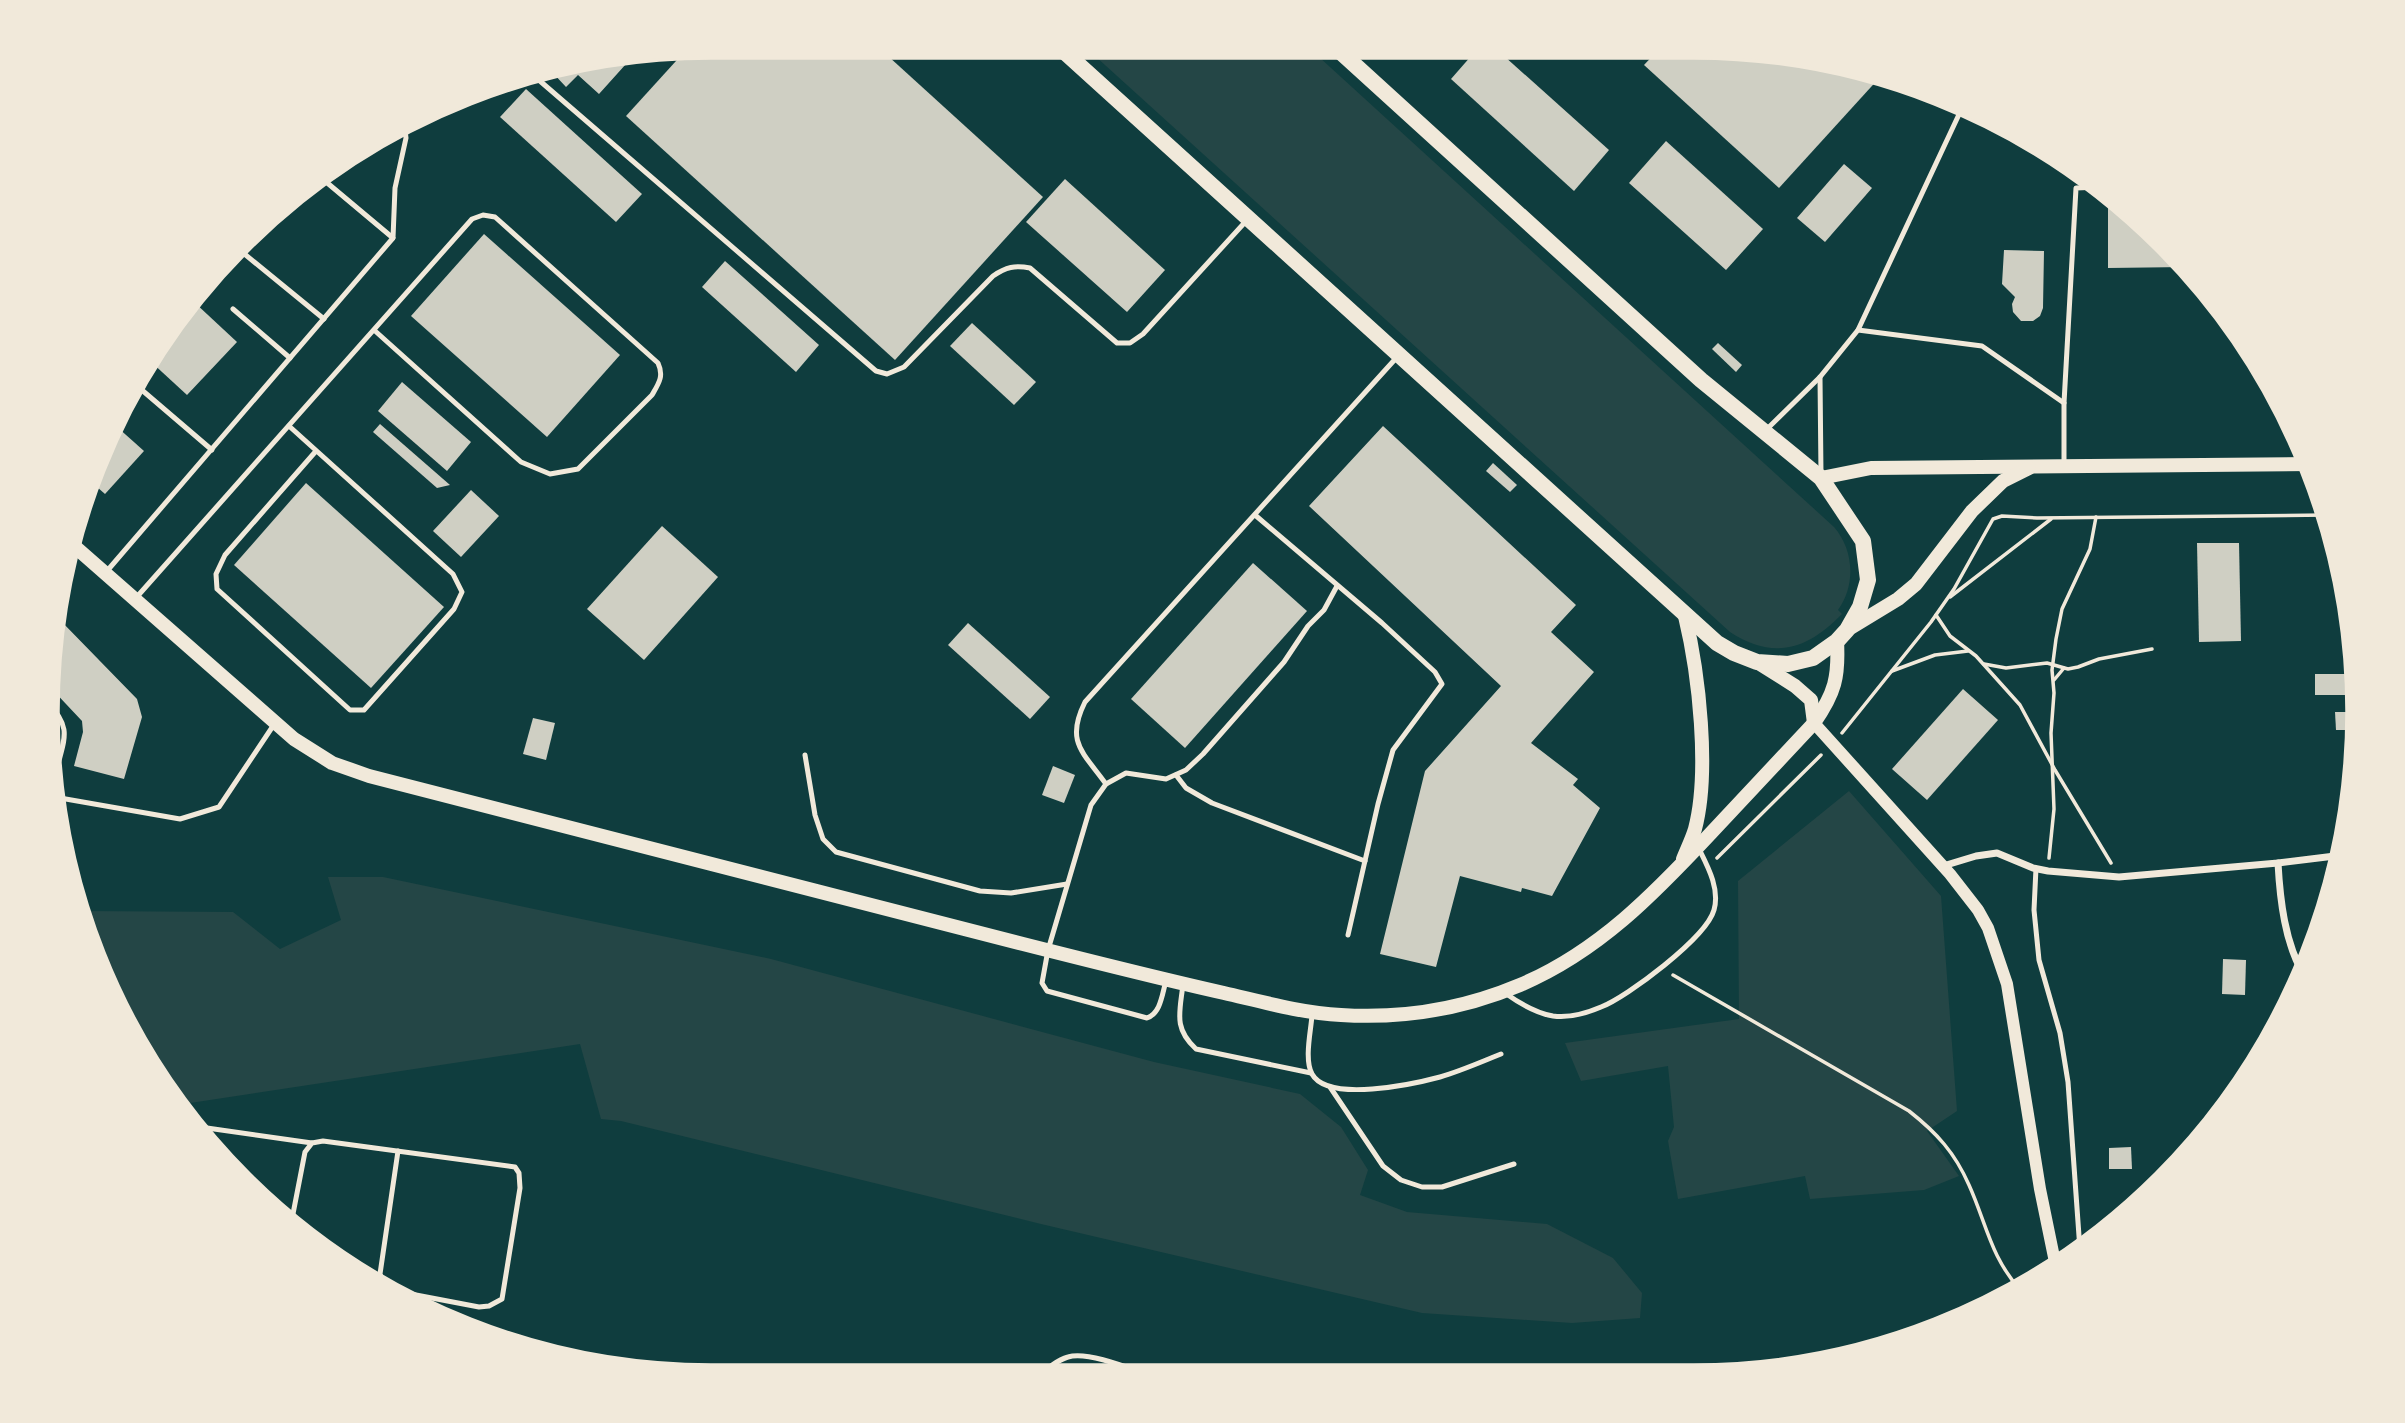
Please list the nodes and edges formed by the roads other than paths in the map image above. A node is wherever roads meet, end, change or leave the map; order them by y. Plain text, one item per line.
1 (1071, 58) edge
2 (1348, 58) edge
3 (540, 81) edge
4 (1959, 115) edge
5 (406, 134) edge
6 (327, 183) edge
7 (2084, 188) edge
8 (1248, 218) junction
9 (393, 238) junction
10 (244, 254) edge
11 (233, 309) dead end
12 (324, 319) junction
13 (374, 330) junction
14 (1858, 330) junction
15 (1399, 354) junction
16 (290, 358) junction
17 (1820, 377) junction
18 (142, 390) edge
19 (2064, 403) junction
20 (289, 426) junction
21 (1764, 432) junction
22 (212, 450) junction
23 (316, 451) junction
24 (2298, 464) edge
25 (2064, 465) junction
26 (2033, 466) junction
27 (1821, 478) junction
28 (1255, 514) junction
29 (78, 550) edge
30 (105, 573) junction
31 (1338, 586) junction
32 (134, 600) junction
33 (1685, 616) junction
34 (1842, 636) junction
35 (1758, 662) junction
36 (58, 713) edge
37 (275, 723) junction
38 (1814, 723) junction
39 (806, 755) dead end
40 (59, 758) edge
41 (1176, 775) junction
42 (1106, 784) junction
43 (63, 799) edge
44 (1698, 847) junction
45 (2331, 856) edge
46 (1365, 861) junction
47 (2278, 863) junction
48 (1943, 866) junction
49 (1679, 867) junction
50 (2036, 868) junction
51 (1068, 884) junction
52 (1348, 935) dead end
53 (1048, 950) junction
54 (2297, 962) edge
55 (1167, 980) junction
56 (1183, 984) junction
57 (1502, 991) junction
58 (1313, 1012) junction
59 (1501, 1054) dead end
60 (1311, 1073) junction
61 (1330, 1087) junction
62 (208, 1128) edge
63 (312, 1143) junction
64 (398, 1151) junction
65 (1514, 1164) dead end
66 (293, 1213) edge
67 (2079, 1239) edge
68 (2054, 1257) edge
69 (380, 1275) edge
70 (419, 1296) edge
71 (1052, 1365) edge
72 (1115, 1365) edge

1 - 8 main road
2 - 21 main road
3 - 8 lane
4 - 14 lane
5 - 9 lane
6 - 9 lane
7 - 19 lane
8 - 15 main road
9 - 12 lane
10 - 12 lane
11 - 16 lane
12 - 16 lane
13 - 13 lane
13 - 20 lane
14 - 17 lane
14 - 19 lane
15 - 28 lane
15 - 33 main road
16 - 22 lane
17 - 21 lane
17 - 27 lane
18 - 22 lane
19 - 25 lane
20 - 23 lane
20 - 32 lane
21 - 27 main road
22 - 30 lane
23 - 23 lane
24 - 25 main road
25 - 26 main road
26 - 27 main road
26 - 34 main road
27 - 34 main road
28 - 31 lane
28 - 42 lane
29 - 30 main road
30 - 32 main road
31 - 41 lane
31 - 46 lane
32 - 37 main road
33 - 35 main road
33 - 49 main road
34 - 35 main road
34 - 38 main road
35 - 38 main road
36 - 40 lane
37 - 43 lane
37 - 53 main road
38 - 44 main road
38 - 48 street
39 - 51 lane
41 - 42 lane
41 - 46 lane
42 - 51 lane
44 - 49 main road
44 - 57 lane
45 - 47 street
46 - 52 lane
47 - 50 street
47 - 54 street
48 - 50 street
48 - 68 street
49 - 57 main road
50 - 67 lane
51 - 53 lane
53 - 55 main road
53 - 55 lane
55 - 56 main road
56 - 58 main road
56 - 60 lane
57 - 58 main road
58 - 60 lane
59 - 61 lane
60 - 61 lane
61 - 65 lane
62 - 63 lane
63 - 64 lane
63 - 66 lane
64 - 69 lane
64 - 70 lane
71 - 72 lane

